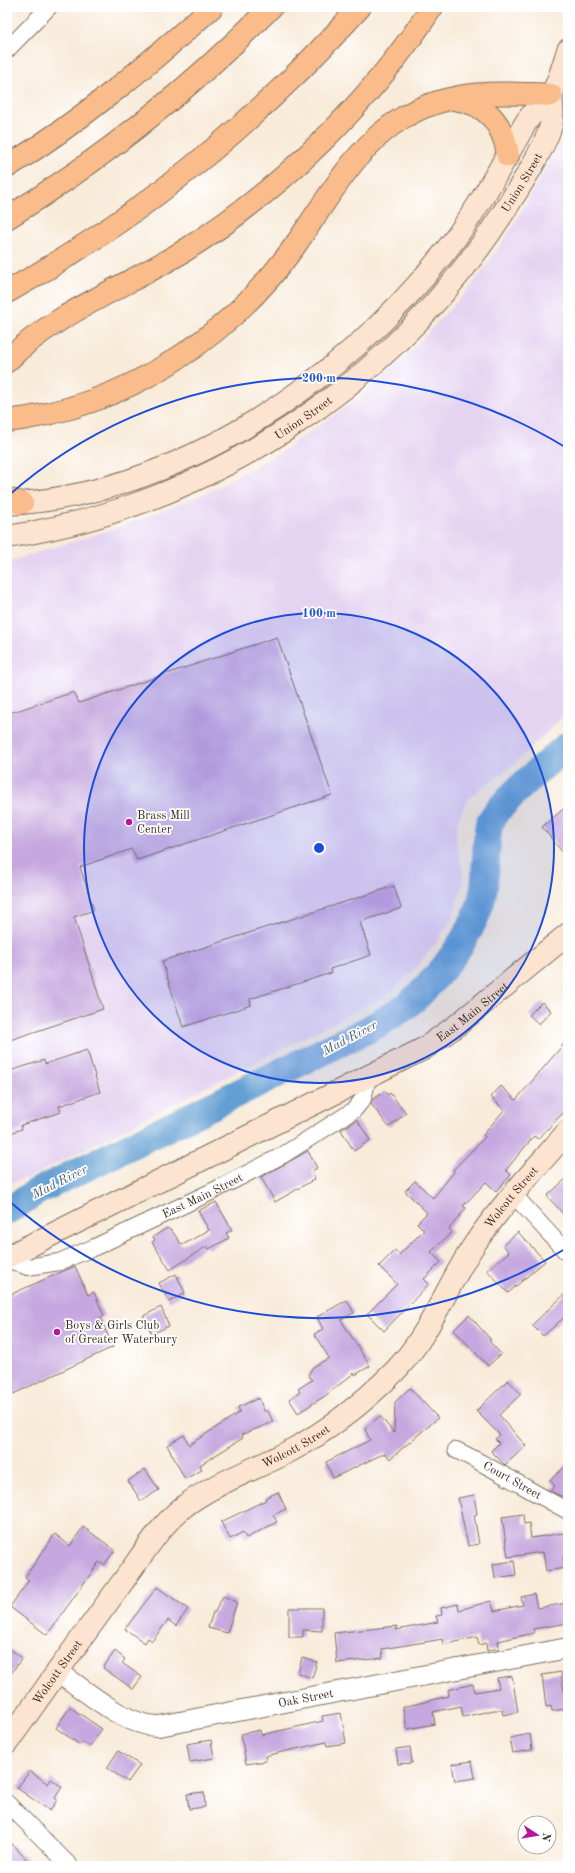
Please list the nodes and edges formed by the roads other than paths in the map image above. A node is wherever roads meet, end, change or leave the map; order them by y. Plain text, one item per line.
1 (48, 7) edge
2 (197, 7) edge
3 (212, 7) edge
4 (271, 7) edge
5 (360, 7) edge
6 (432, 7) edge
7 (7, 50) edge
8 (568, 50) edge
9 (145, 66) junction
10 (559, 96) edge
11 (447, 99) junction
12 (508, 156) junction
13 (7, 167) edge
14 (7, 218) edge
15 (7, 292) edge
16 (7, 361) edge
17 (310, 384) junction
18 (324, 404) junction
19 (7, 421) edge
20 (12, 502) edge
21 (7, 537) edge
22 (568, 934) edge
23 (368, 1077) junction
24 (568, 1131) edge
25 (514, 1195) junction
26 (568, 1254) edge
27 (7, 1258) edge
28 (456, 1450) dead end
29 (568, 1511) edge
30 (568, 1648) edge
31 (57, 1671) junction
32 (7, 1743) edge
33 (7, 1803) edge
34 (70, 1866) edge

1 - 7 street
2 - 9 highway
3 - 9 highway
4 - 14 highway
5 - 15 highway
6 - 16 highway
8 - 10 main road, Union Street
9 - 13 highway
10 - 11 highway
10 - 12 main road, Union Street
10 - 18 main road, Union Street
11 - 12 highway
11 - 19 highway
12 - 17 main road, Union Street
17 - 18 main road
17 - 20 main road, Union Street
18 - 21 main road, Union Street
22 - 23 main road, East Main Street
23 - 27 main road, East Main Street
23 - 27 street, East Main Street
24 - 25 main road, Wolcott Street
25 - 26 street
25 - 31 main road, Wolcott Street
28 - 29 street, Court Street
30 - 31 street, Oak Street
31 - 32 main road, Wolcott Street
33 - 34 street

